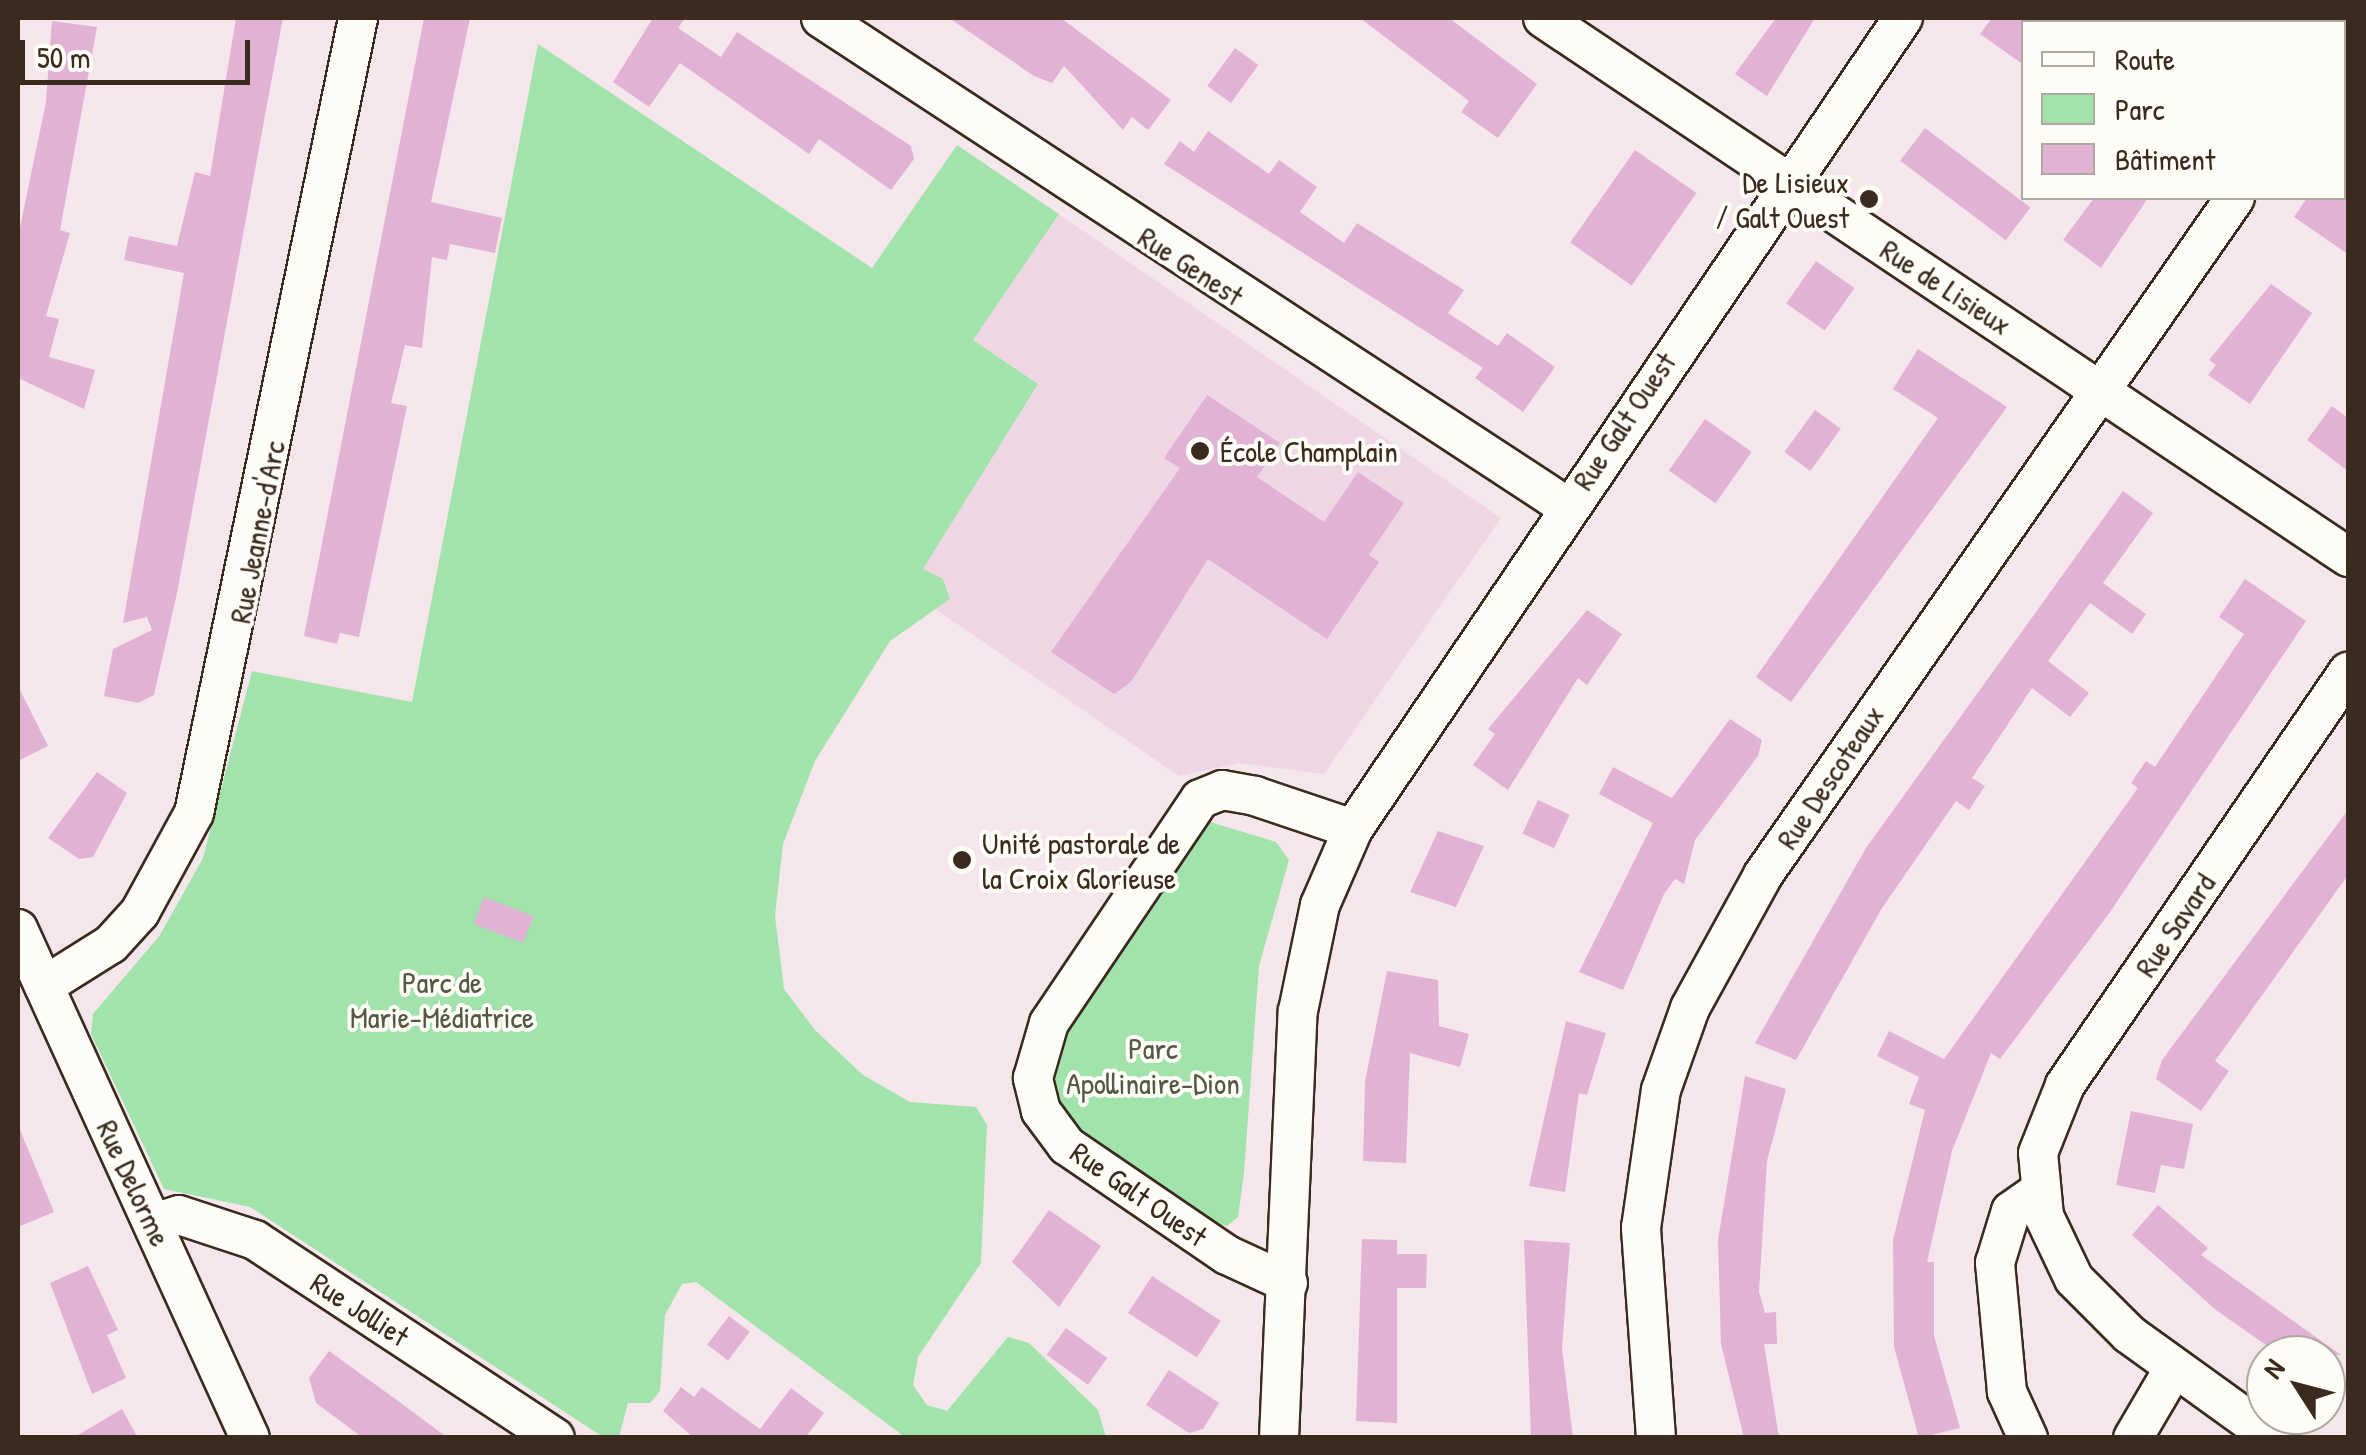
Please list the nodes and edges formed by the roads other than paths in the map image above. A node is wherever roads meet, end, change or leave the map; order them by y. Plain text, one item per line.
1 (358, 18) edge
2 (821, 18) edge
3 (1543, 18) edge
4 (1903, 18) edge
5 (1786, 181) junction
6 (2233, 200) edge
7 (2098, 388) junction
8 (1566, 506) junction
9 (2348, 558) edge
10 (2348, 672) edge
11 (1353, 829) junction
12 (18, 929) edge
13 (44, 986) junction
14 (2038, 1192) junction
15 (152, 1223) junction
16 (1288, 1282) junction
17 (2174, 1368) junction
18 (250, 1438) edge
19 (556, 1438) edge
20 (1279, 1438) edge
21 (1656, 1438) edge
22 (2028, 1438) edge
23 (2133, 1438) edge
24 (2272, 1438) edge

1 - 13 street, Rue Jeanne-d'Arc
2 - 8 street, Rue Genest
3 - 5 street, Rue de Lisieux
4 - 5 street, Rue Galt Ouest
5 - 7 street, Rue de Lisieux
5 - 8 street, Rue Galt Ouest
6 - 7 street, Rue Descoteaux
7 - 9 street, Rue de Lisieux
7 - 21 street, Rue Descoteaux
8 - 11 street, Rue Galt Ouest
10 - 14 street, Rue Savard
11 - 16 street, Rue Galt Ouest
11 - 16 street, Rue Galt Ouest
12 - 13 street, Rue Delorme
13 - 15 street, Rue Delorme
14 - 17 street, Rue Savard
14 - 22 street
15 - 18 street, Rue Delorme
15 - 19 street, Rue Jolliet
16 - 20 street, Rue Galt Ouest
17 - 23 street
17 - 24 street, Rue Savard

